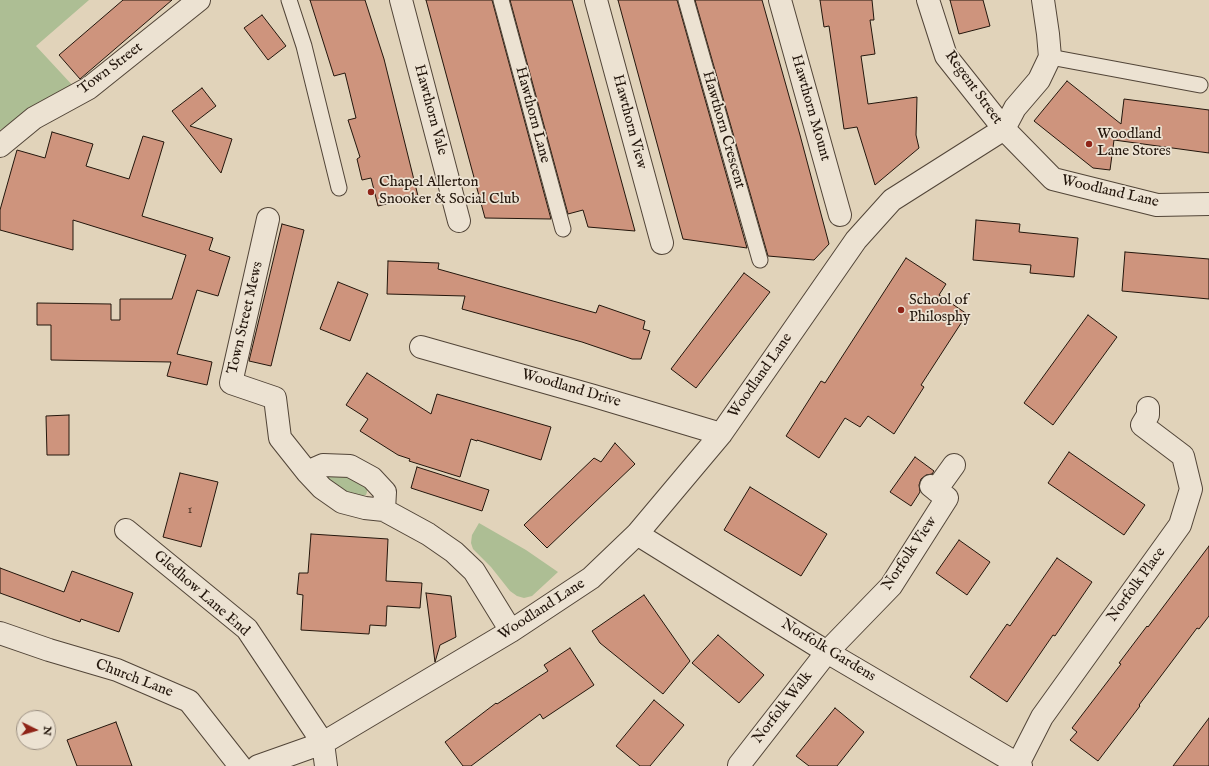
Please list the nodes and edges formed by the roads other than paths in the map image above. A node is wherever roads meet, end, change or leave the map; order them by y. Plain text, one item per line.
1 (199, 0) edge
2 (289, 0) edge
3 (401, 0) edge
4 (501, 0) edge
5 (596, 0) edge
6 (686, 0) edge
7 (780, 0) edge
8 (928, 0) edge
9 (1043, 0) edge
10 (1050, 58) junction
11 (1200, 85) dead end
12 (1004, 130) junction
13 (0, 146) edge
14 (339, 188) dead end
15 (1209, 204) edge
16 (840, 215) dead end
17 (268, 219) dead end
18 (459, 221) dead end
19 (563, 229) dead end
20 (662, 244) dead end
21 (760, 260) dead end
22 (421, 347) dead end
23 (1148, 408) dead end
24 (721, 434) junction
25 (954, 465) dead end
26 (307, 472) junction
27 (384, 510) junction
28 (126, 530) dead end
29 (637, 534) junction
30 (511, 631) junction
31 (0, 633) edge
32 (827, 652) junction
33 (323, 743) junction
34 (739, 765) dead end
35 (1018, 765) edge
36 (240, 766) edge
37 (258, 766) edge
38 (326, 766) edge

1 - 13 street, Town Street
2 - 14 lane
3 - 18 street, Hawthorn Vale
4 - 19 lane, Hawthorn Lane
5 - 20 street, Hawthorn View
6 - 21 lane, Hawthorn Crescent
7 - 16 street, Hawthorn Mount
8 - 12 street, Regent Street
9 - 10 street
10 - 11 lane
10 - 12 street
12 - 15 street, Woodland Lane
12 - 24 street, Woodland Lane
17 - 26 street, Town Street Mews
22 - 24 street, Woodland Drive
23 - 35 street, Norfolk Place
24 - 29 street, Woodland Lane
25 - 32 street, Norfolk View
26 - 27 street, Town Street Mews
26 - 27 street
27 - 30 street, Town Street Mews
28 - 33 street, Gledhow Lane End
29 - 30 street, Woodland Lane
29 - 32 street, Norfolk Gardens
30 - 33 street, Woodland Lane
31 - 36 street, Church Lane
32 - 34 street, Norfolk Walk
32 - 35 street, Norfolk Gardens
33 - 37 street, Woodland Lane
33 - 38 street

